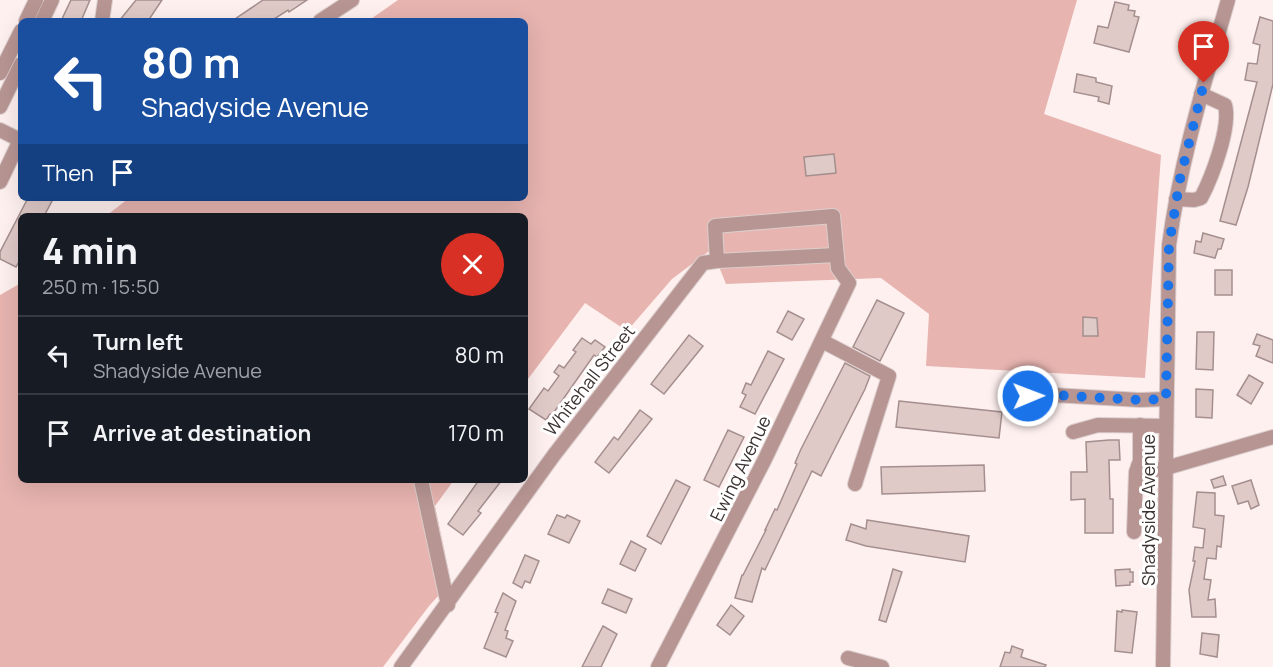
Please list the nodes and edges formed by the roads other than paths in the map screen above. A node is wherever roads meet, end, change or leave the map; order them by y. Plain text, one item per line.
1 (36, 0) edge
2 (52, 0) edge
3 (105, 0) edge
4 (352, 0) edge
5 (1228, 0) edge
6 (27, 18) edge
7 (43, 18) edge
8 (102, 18) edge
9 (325, 18) edge
10 (18, 37) edge
11 (18, 70) edge
12 (0, 74) edge
13 (1202, 94) junction
14 (0, 107) edge
15 (0, 130) edge
16 (18, 138) edge
17 (18, 143) edge
18 (0, 182) edge
19 (1176, 199) junction
20 (836, 255) junction
21 (710, 262) junction
22 (822, 340) junction
23 (1028, 396) dead end
24 (1166, 399) junction
25 (1140, 425) junction
26 (1166, 426) junction
27 (1073, 432) dead end
28 (1273, 437) edge
29 (1138, 466) junction
30 (1166, 468) junction
31 (423, 483) edge
32 (855, 484) dead end
33 (1134, 532) dead end
34 (448, 605) junction
35 (848, 658) dead end
36 (401, 667) edge
37 (658, 667) edge
38 (882, 667) edge
39 (1163, 667) edge

1 - 6 street
2 - 7 street
3 - 8 street
4 - 9 street
5 - 13 street, Shadyside Avenue
10 - 12 street
11 - 14 street
13 - 19 street, Shadyside Avenue
13 - 19 street
15 - 16 street
17 - 18 street
19 - 24 street, Shadyside Avenue
20 - 21 street
20 - 21 street
20 - 22 street, Ewing Avenue
21 - 34 street, Whitehall Street
22 - 32 street
22 - 37 street, Ewing Avenue
23 - 24 street
24 - 26 street, Shadyside Avenue
25 - 26 street
25 - 27 street
25 - 29 street
26 - 30 street, Shadyside Avenue
28 - 30 street
29 - 30 street
29 - 33 street
30 - 39 street, Shadyside Avenue
31 - 34 street
34 - 36 street, Whitehall Street
35 - 38 street

